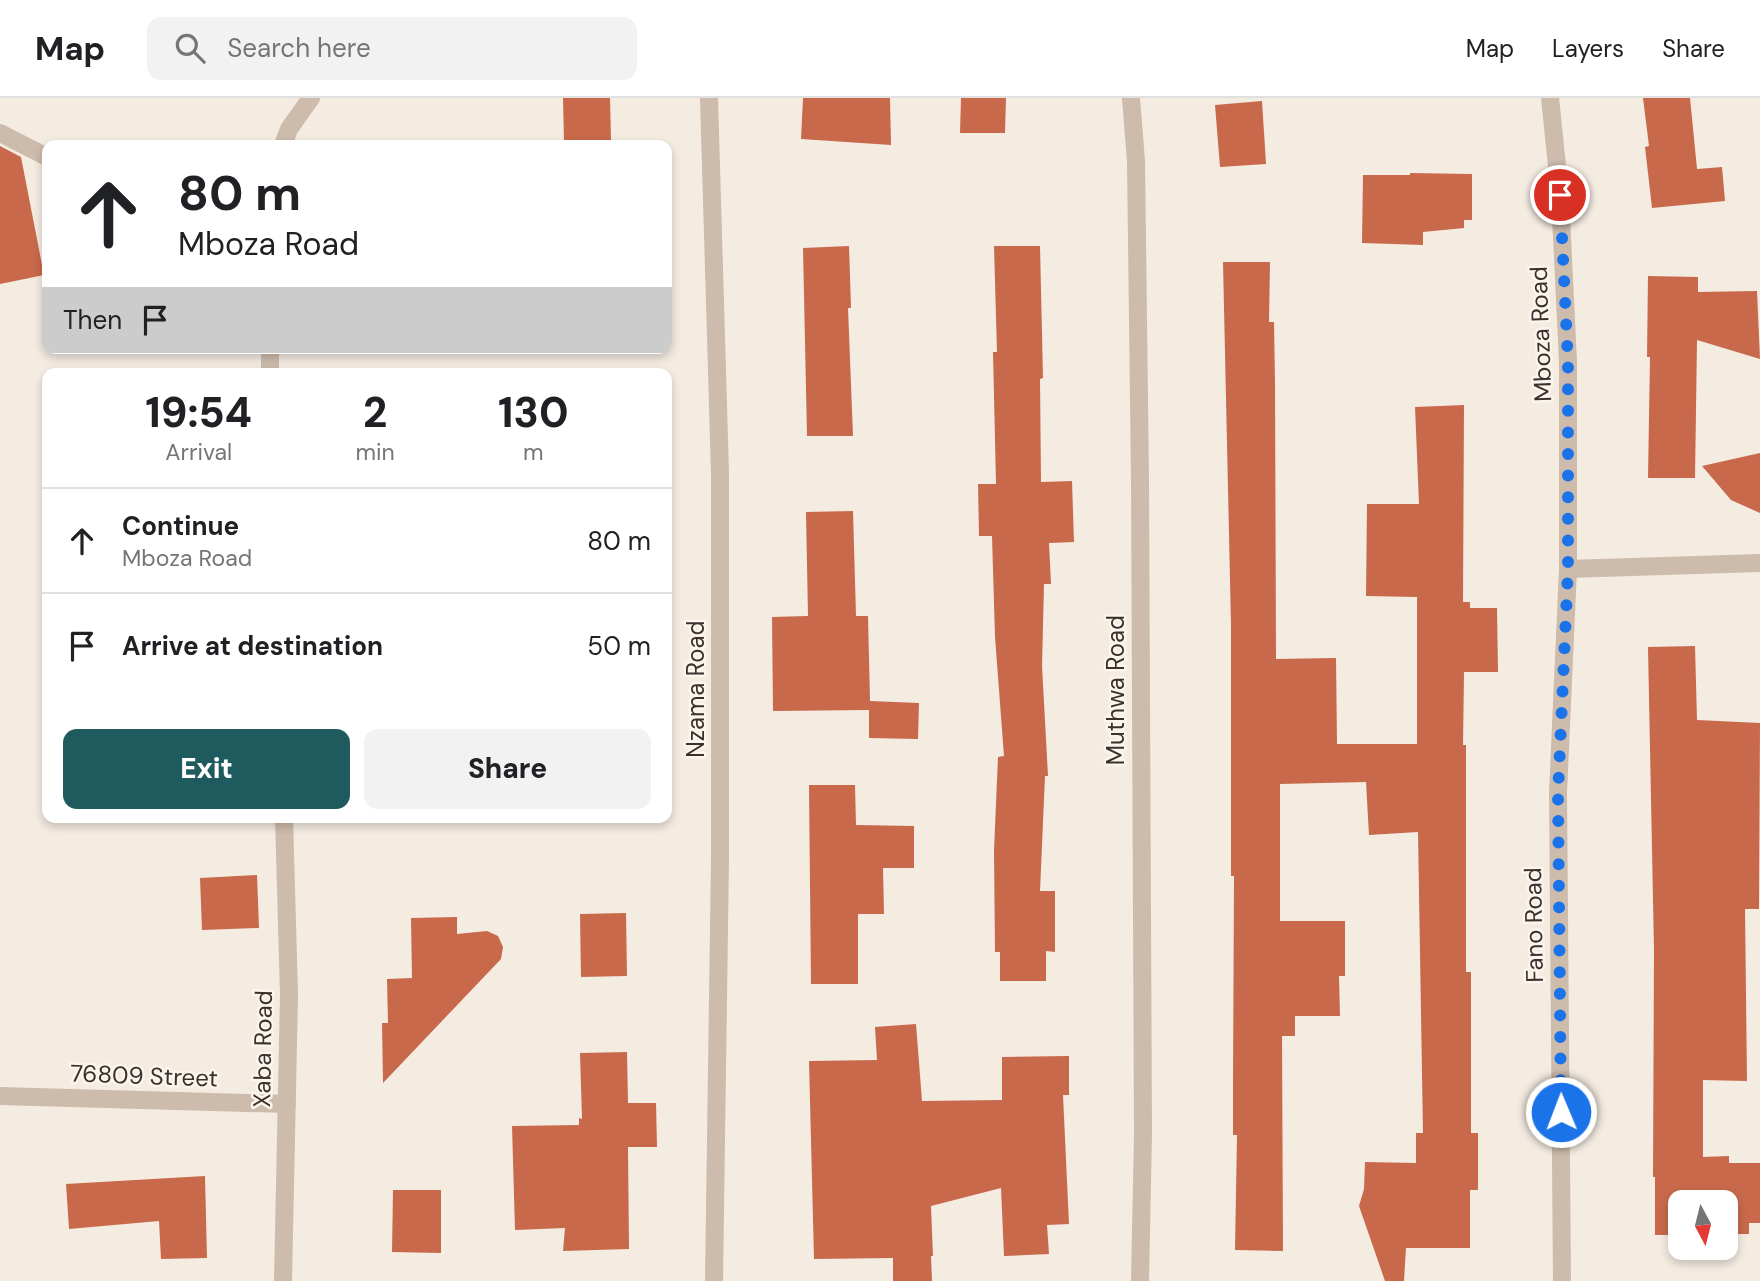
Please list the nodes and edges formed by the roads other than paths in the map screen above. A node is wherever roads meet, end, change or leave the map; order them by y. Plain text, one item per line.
1 (311, 98) edge
2 (709, 98) edge
3 (1131, 98) edge
4 (1550, 98) edge
5 (0, 133) edge
6 (285, 140) edge
7 (42, 154) edge
8 (1760, 563) edge
9 (1568, 569) junction
10 (284, 823) edge
11 (0, 1096) edge
12 (287, 1104) junction
13 (283, 1281) edge
14 (715, 1281) edge
15 (1140, 1281) edge
16 (1562, 1281) edge

1 - 6 street
2 - 14 street, Nzama Road
3 - 15 street, Muthwa Road
4 - 9 street, Mboza Road
5 - 7 street
8 - 9 street
9 - 16 street, Fano Road
10 - 12 street, Xaba Road
11 - 12 street, 76809 Street
12 - 13 street, Xaba Road

